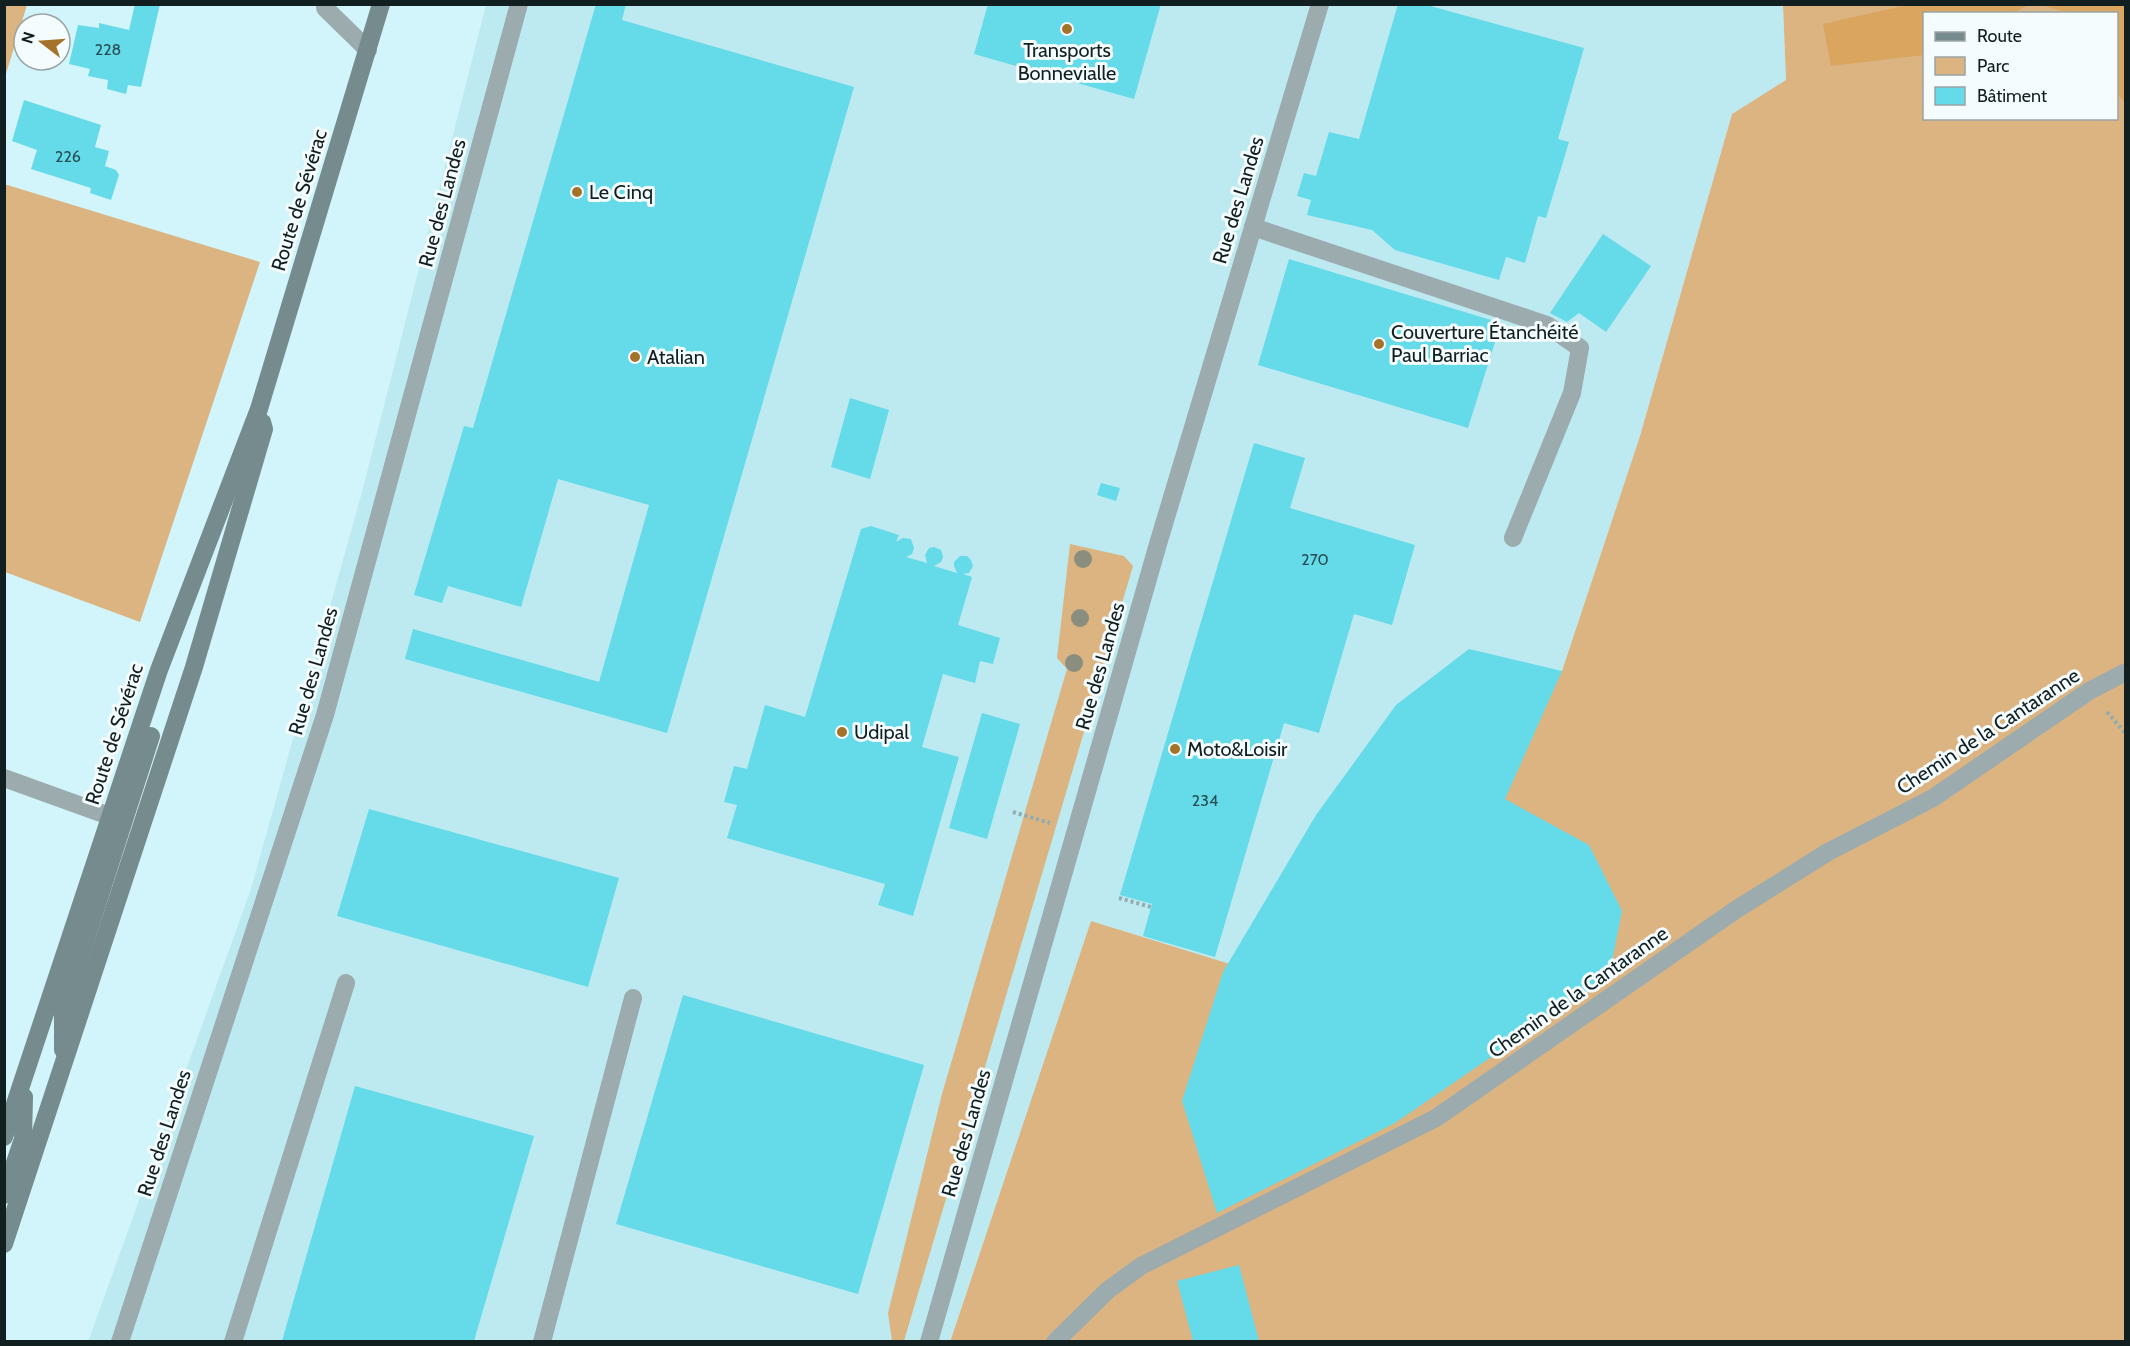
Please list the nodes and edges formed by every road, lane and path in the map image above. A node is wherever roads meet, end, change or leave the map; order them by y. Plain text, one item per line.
1 (381, 4) edge
2 (519, 4) edge
3 (1320, 4) edge
4 (325, 8) dead end
5 (368, 50) junction
6 (1253, 227) junction
7 (259, 409) junction
8 (1513, 538) dead end
9 (2126, 672) edge
10 (151, 736) dead end
11 (4, 778) edge
12 (1013, 812) dead end
13 (117, 819) junction
14 (1045, 822) dead end
15 (141, 828) junction
16 (1119, 898) dead end
17 (1151, 907) dead end
18 (346, 983) dead end
19 (633, 998) dead end
20 (63, 1067) junction
21 (24, 1077) junction
22 (4, 1137) edge
23 (4, 1195) edge
24 (4, 1244) edge
25 (120, 1341) edge
26 (233, 1341) edge
27 (542, 1341) edge
28 (929, 1341) edge
29 (1055, 1341) edge

1 - 5 main road, Route de Sévérac
2 - 25 street, Rue des Landes
3 - 6 street, Rue des Landes
4 - 5 street
5 - 7 main road, Route de Sévérac
6 - 8 street
6 - 28 street, Rue des Landes
7 - 13 main road, Route de Sévérac
7 - 15 main road, Route de Sévérac
9 - 29 street, Chemin de la Cantaranne
10 - 13 main road, Route de Sévérac
11 - 13 street
12 - 14 path
13 - 15 street
13 - 20 main road, Route de Sévérac
13 - 21 main road, Route de Sévérac
15 - 20 main road, Route de Sévérac
16 - 17 path
18 - 26 street
19 - 27 street
20 - 24 main road, Route de Sévérac
21 - 22 main road, Route de Sévérac
21 - 23 main road, Route de Sévérac

